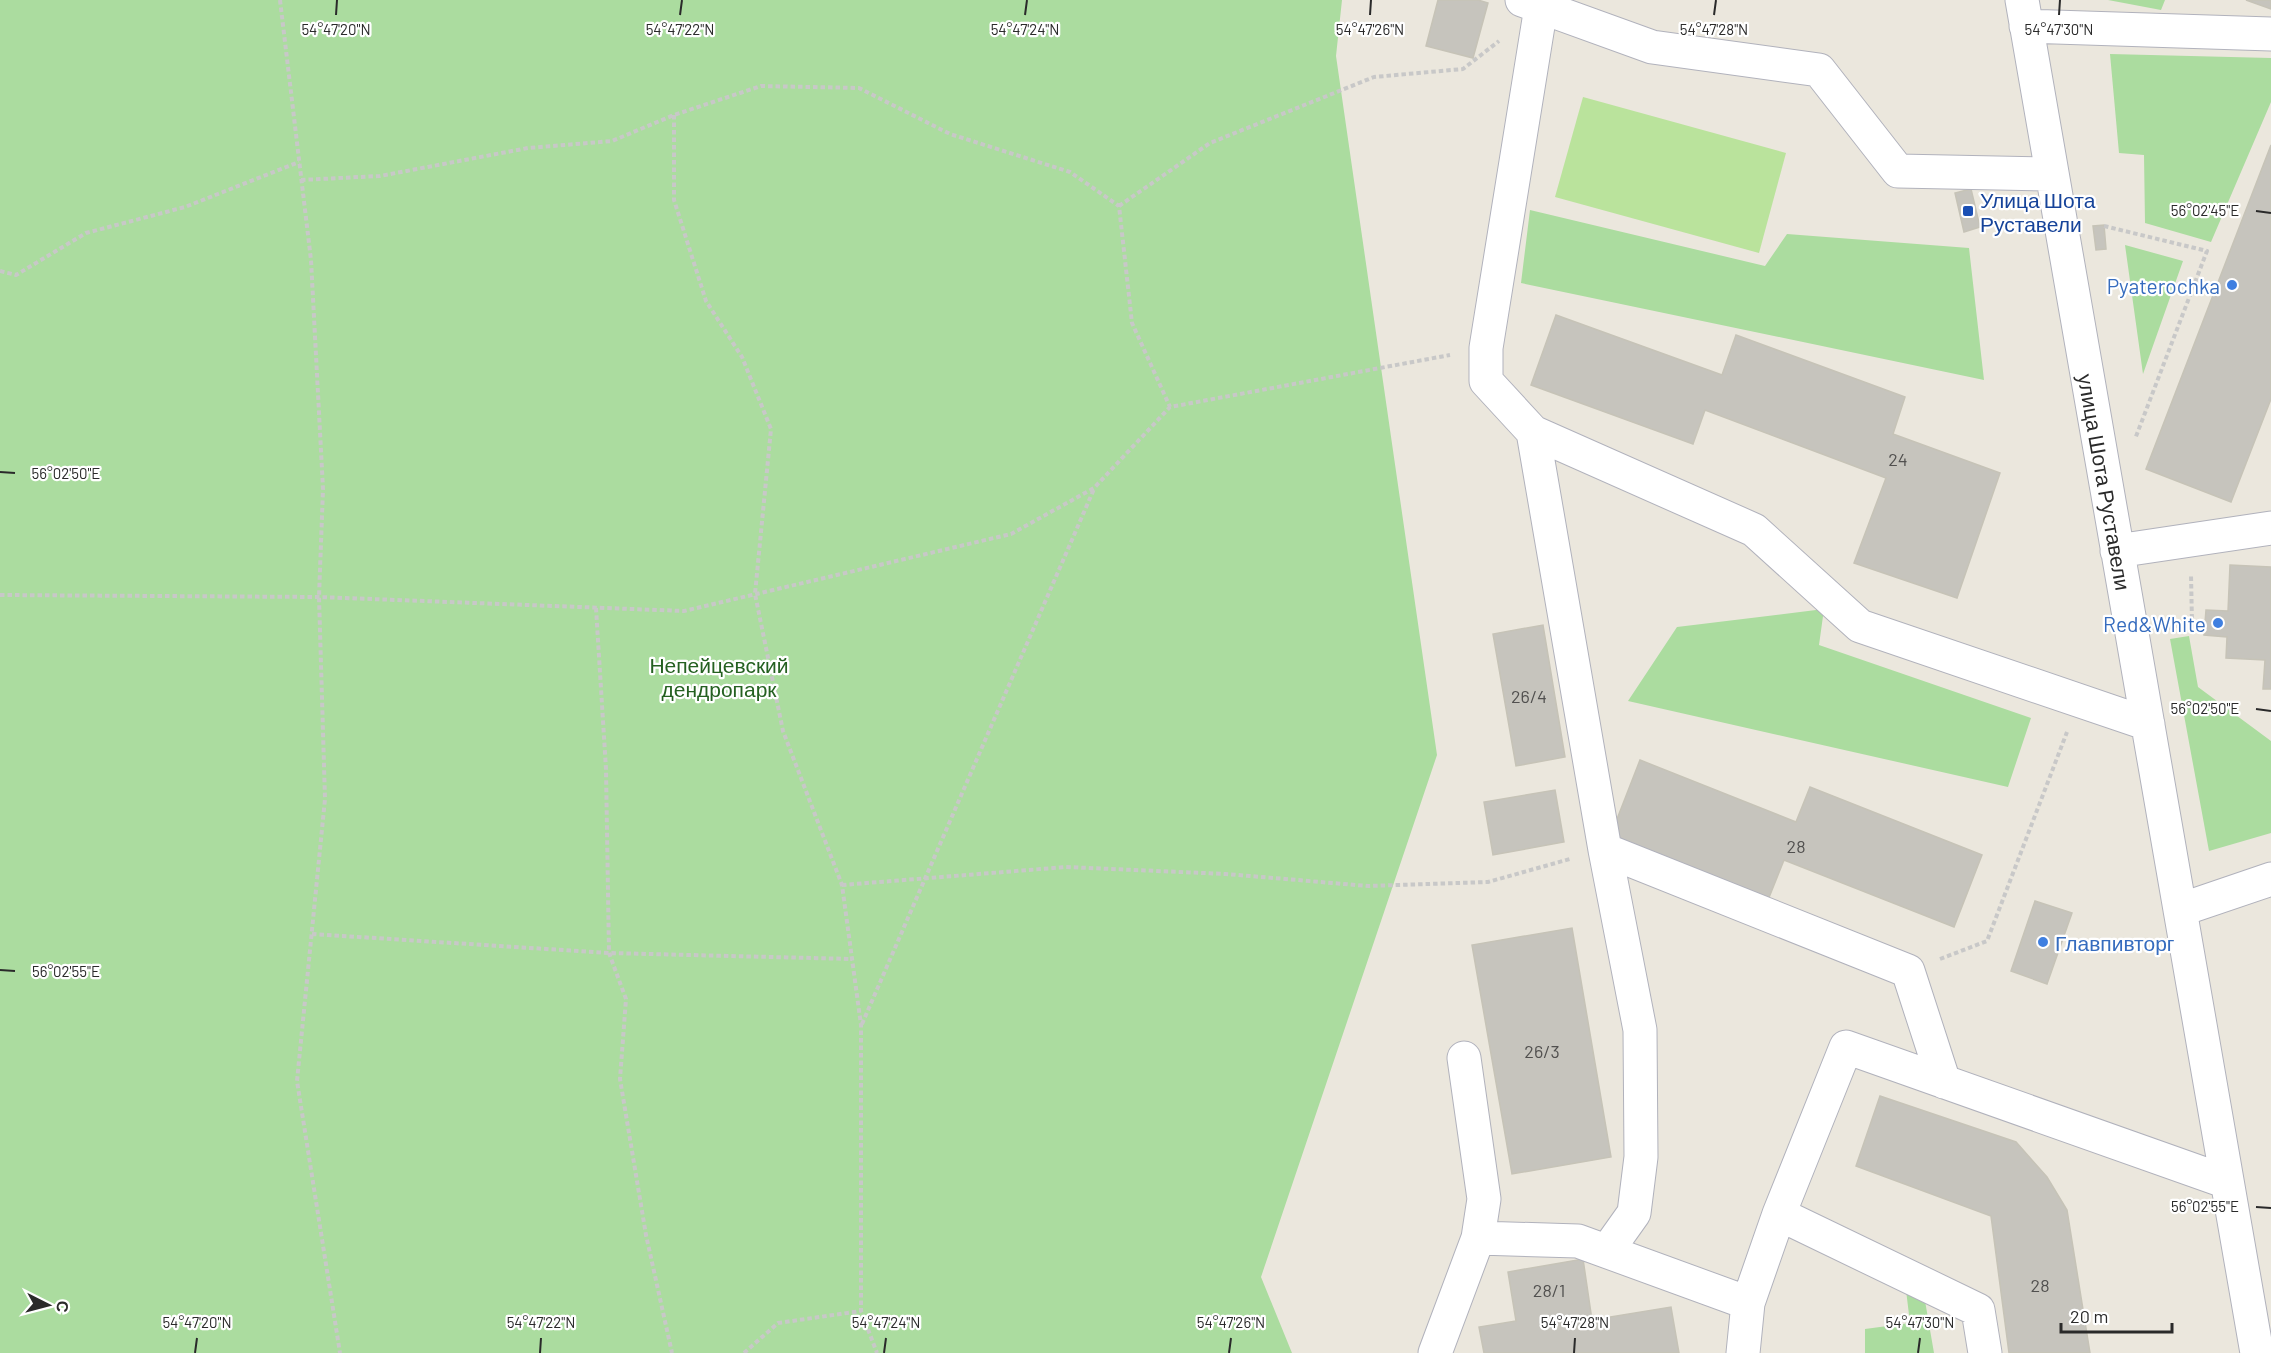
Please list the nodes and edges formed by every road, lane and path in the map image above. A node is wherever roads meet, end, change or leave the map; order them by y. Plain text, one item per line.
1 (280, 0) edge
2 (1531, 3) edge
3 (2024, 13) edge
4 (2271, 34) edge
5 (674, 115) junction
6 (297, 143) junction
7 (299, 162) junction
8 (2050, 174) junction
9 (302, 182) junction
10 (1119, 206) junction
11 (2104, 226) dead end
12 (0, 271) edge
13 (1486, 348) junction
14 (1170, 407) junction
15 (1533, 432) junction
16 (2132, 446) dead end
17 (1094, 488) junction
18 (2271, 528) edge
19 (2189, 541) junction
20 (2117, 551) junction
21 (755, 594) junction
22 (0, 595) edge
23 (319, 597) junction
24 (596, 608) junction
25 (2161, 629) dead end
26 (2079, 700) junction
27 (2148, 724) junction
28 (1605, 850) junction
29 (924, 878) junction
30 (2271, 879) edge
31 (842, 885) junction
32 (2180, 910) junction
33 (312, 934) junction
34 (609, 954) junction
35 (852, 959) junction
36 (1908, 971) junction
37 (861, 1025) junction
38 (1464, 1058) dead end
39 (1944, 1082) junction
40 (2227, 1182) junction
41 (1779, 1214) junction
42 (1478, 1238) junction
43 (1606, 1251) junction
44 (1748, 1303) junction
45 (861, 1311) junction
46 (340, 1353) edge
47 (672, 1353) edge
48 (744, 1353) edge
49 (878, 1353) edge
50 (1435, 1353) edge
51 (1743, 1353) edge
52 (1985, 1353) edge
53 (2257, 1353) edge

1 - 6 path
2 - 8 street
2 - 10 path
2 - 13 street
3 - 4 street
3 - 8 street, улица Шота Руставели
5 - 9 path
5 - 10 path
5 - 21 path
6 - 7 path
6 - 9 path
7 - 9 path
7 - 12 path
8 - 20 street, улица Шота Руставели
9 - 23 path
10 - 14 path
11 - 16 path
13 - 14 path
13 - 15 street
14 - 17 path
15 - 26 street
15 - 28 street
17 - 21 path
17 - 29 path
18 - 19 street
19 - 20 street
19 - 25 path
20 - 27 street, улица Шота Руставели
21 - 24 path
21 - 31 path
22 - 23 path
23 - 24 path
23 - 33 path
24 - 34 path
26 - 27 street
26 - 36 path
27 - 32 street, улица Шота Руставели
28 - 29 path
28 - 36 street
28 - 43 street
29 - 31 path
29 - 37 path
30 - 32 street
31 - 35 path
32 - 40 street, улица Шота Руставели
33 - 34 path
33 - 46 path
34 - 35 path
34 - 47 path
35 - 37 path
36 - 39 street
37 - 45 path
38 - 42 street
39 - 40 street
39 - 41 street
40 - 53 street, улица Шота Руставели
41 - 44 street
41 - 52 street
42 - 43 street
42 - 50 street
43 - 44 street
44 - 51 street
45 - 48 path
45 - 49 path

